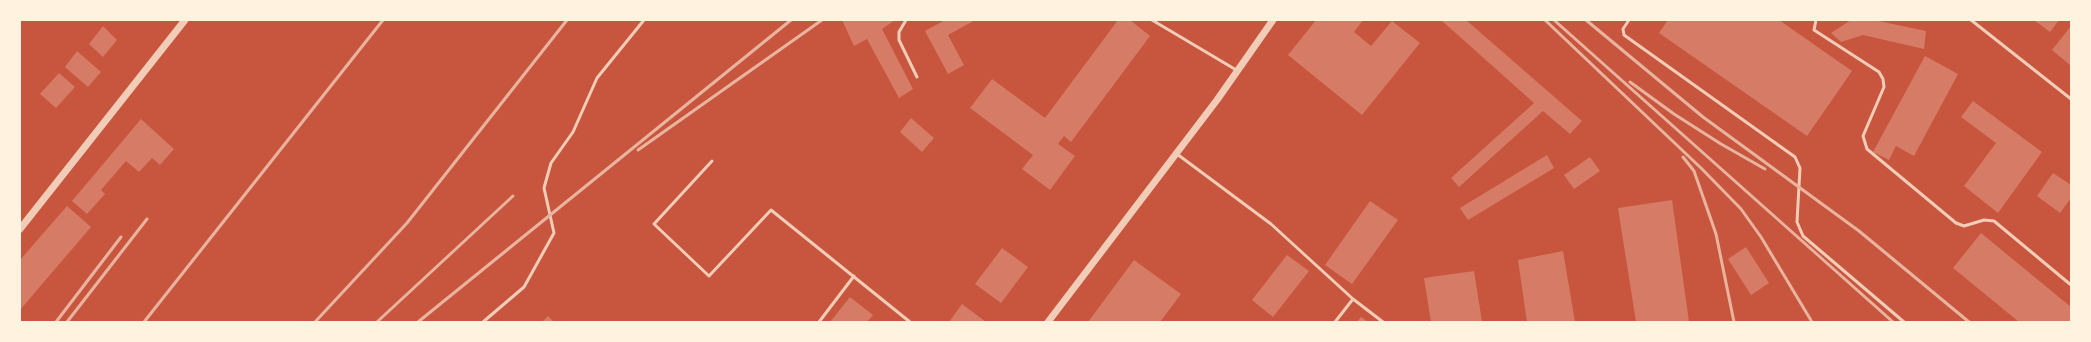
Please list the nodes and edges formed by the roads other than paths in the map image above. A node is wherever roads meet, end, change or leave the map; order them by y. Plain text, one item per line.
1 (185, 20) edge
2 (644, 20) edge
3 (906, 20) edge
4 (1152, 20) edge
5 (1273, 20) edge
6 (1629, 20) edge
7 (1816, 20) edge
8 (1971, 20) edge
9 (1238, 71) junction
10 (917, 77) dead end
11 (2071, 99) edge
12 (1176, 154) junction
13 (712, 161) dead end
14 (20, 229) edge
15 (854, 276) junction
16 (2071, 285) edge
17 (1353, 299) junction
18 (483, 322) edge
19 (819, 322) edge
20 (910, 322) edge
21 (1048, 322) edge
22 (1335, 322) edge
23 (1383, 322) edge
24 (1904, 322) edge

1 - 14 street
2 - 18 lane
3 - 10 lane
4 - 9 lane
5 - 9 street
6 - 24 lane
7 - 16 lane
8 - 11 lane
9 - 12 street
12 - 17 lane
12 - 21 street
13 - 15 lane
15 - 19 lane
15 - 20 lane
17 - 22 lane
17 - 23 lane

